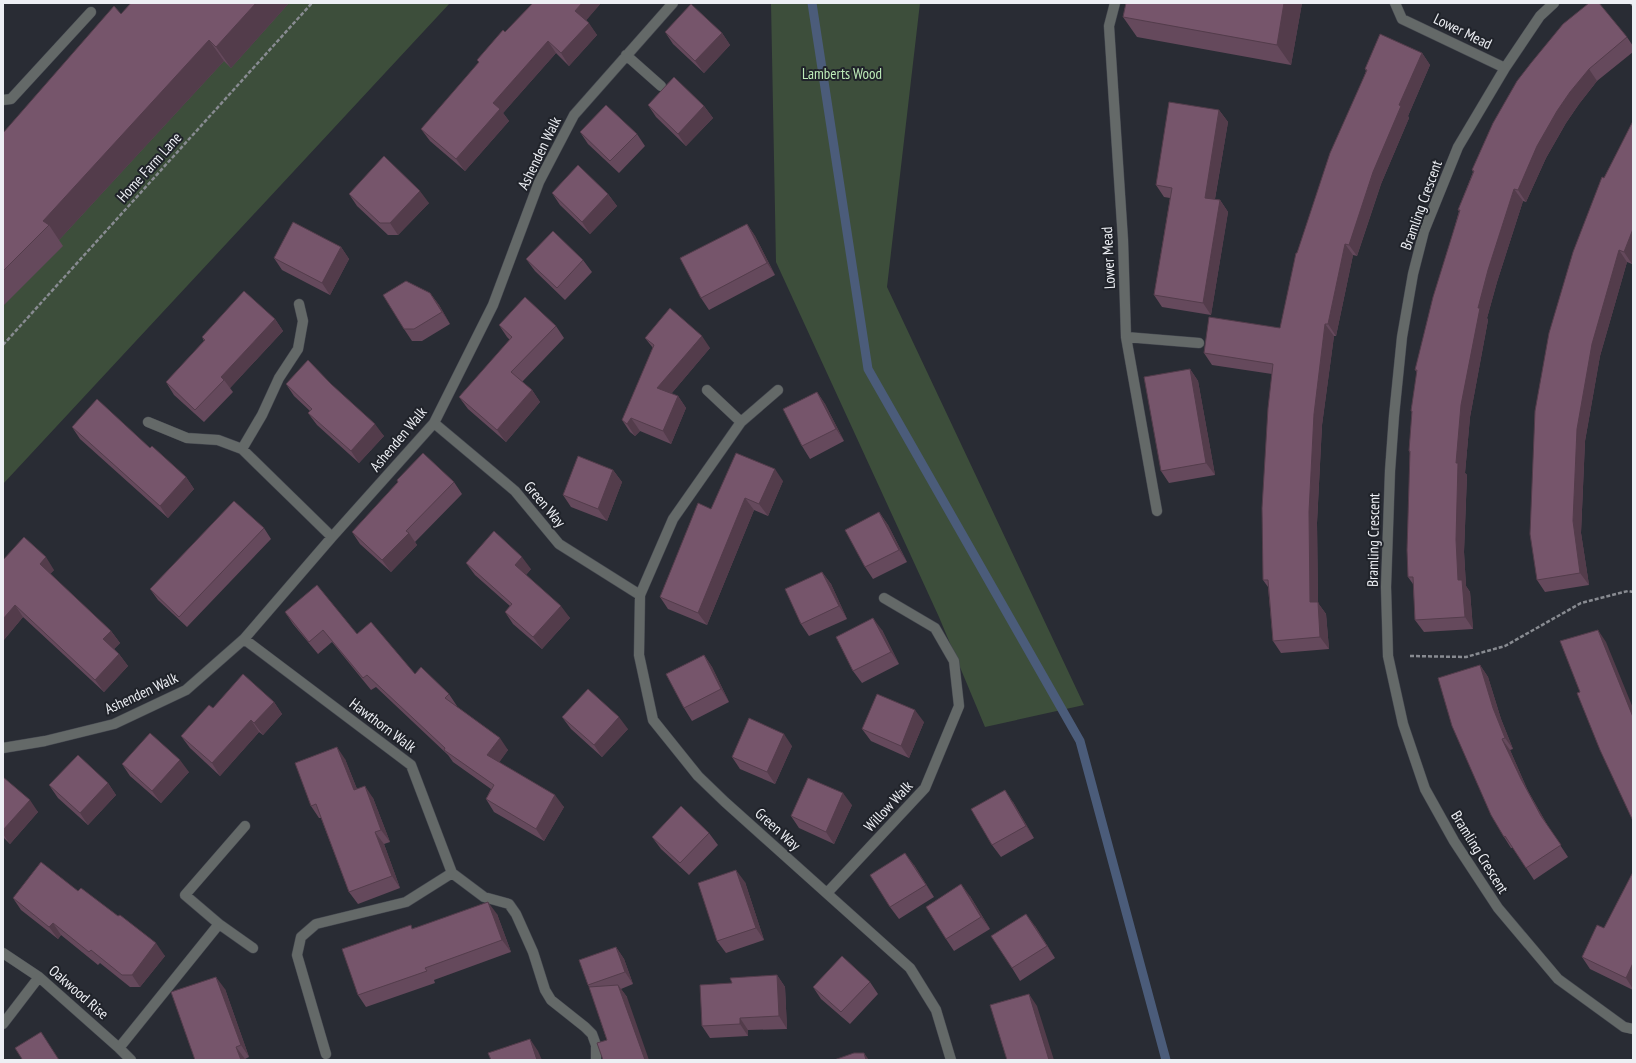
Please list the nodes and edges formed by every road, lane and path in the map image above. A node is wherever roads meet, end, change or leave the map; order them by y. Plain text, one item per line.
1 (312, 3) edge
2 (673, 3) edge
3 (1115, 3) edge
4 (1395, 3) edge
5 (1554, 3) edge
6 (91, 12) dead end
7 (626, 55) junction
8 (1505, 68) junction
9 (661, 86) dead end
10 (3, 100) edge
11 (299, 304) dead end
12 (1126, 337) junction
13 (1200, 343) dead end
14 (3, 345) edge
15 (707, 390) dead end
16 (778, 390) dead end
17 (148, 422) dead end
18 (741, 422) junction
19 (434, 423) junction
20 (242, 449) junction
21 (1157, 511) dead end
22 (332, 537) junction
23 (1633, 592) edge
24 (640, 595) junction
25 (884, 598) dead end
26 (244, 639) junction
27 (1388, 656) junction
28 (3, 748) edge
29 (245, 826) dead end
30 (452, 873) junction
31 (827, 893) junction
32 (220, 924) junction
33 (253, 948) dead end
34 (3, 953) edge
35 (38, 977) junction
36 (3, 1024) edge
37 (1633, 1029) edge
38 (119, 1048) junction
39 (326, 1054) dead end
40 (131, 1060) edge
41 (596, 1060) edge
42 (951, 1060) edge

1 - 14 path, Home Farm Lane
2 - 7 street, Ashenden Walk
3 - 12 street, Lower Mead
4 - 8 street, Lower Mead
5 - 8 street, Bramling Crescent
6 - 10 street
7 - 9 street
7 - 19 street, Ashenden Walk
8 - 27 street, Bramling Crescent
11 - 20 street
12 - 13 street
12 - 21 street, Lower Mead
15 - 18 street
16 - 18 street, Green Way
17 - 20 street
18 - 24 street, Green Way
19 - 22 street, Ashenden Walk
19 - 24 street, Green Way
20 - 22 street
22 - 26 street, Ashenden Walk
23 - 27 path
24 - 31 street, Green Way
25 - 31 street, Willow Walk
26 - 28 street, Ashenden Walk
26 - 30 street, Hawthorn Walk
27 - 37 street, Bramling Crescent
29 - 32 street
30 - 39 street
30 - 41 street
31 - 42 street, Green Way
32 - 33 street
32 - 38 street
34 - 35 street, Oakwood Rise
35 - 36 street
35 - 38 street, Oakwood Rise
38 - 40 street, Oakwood Rise

